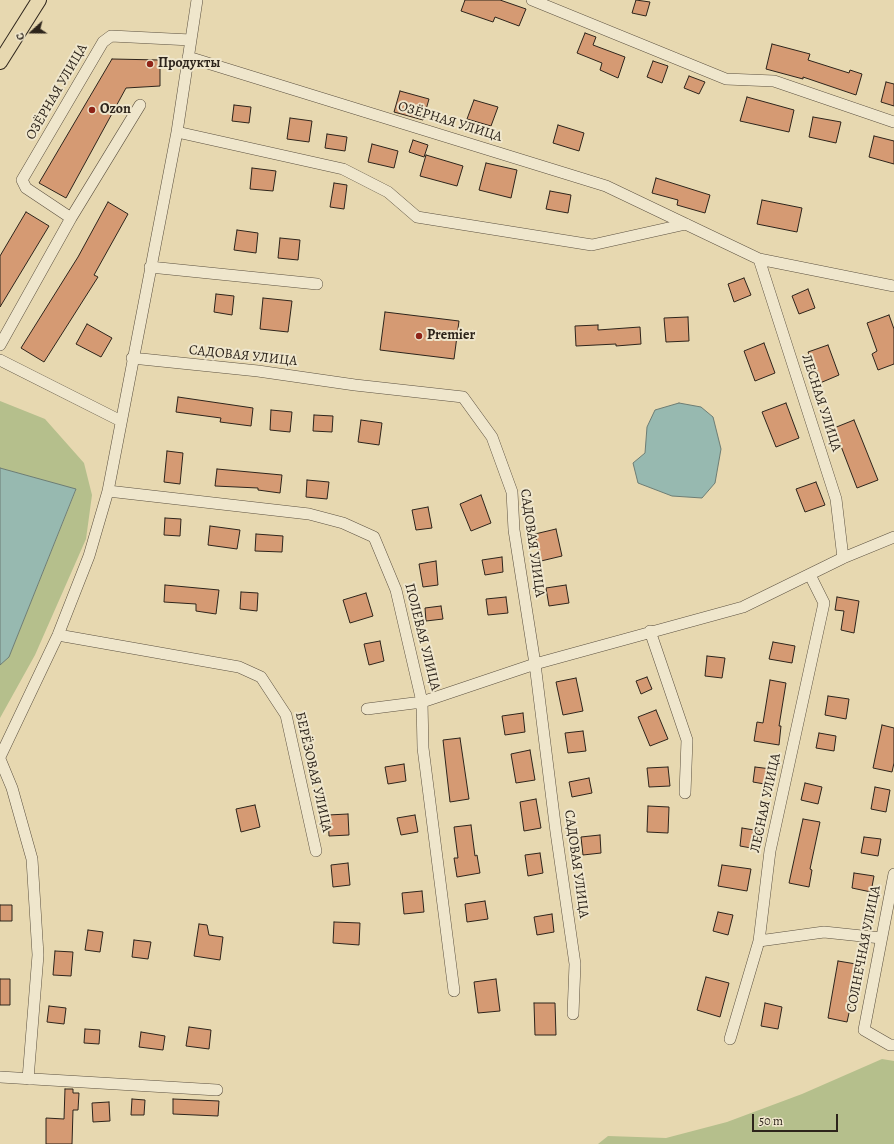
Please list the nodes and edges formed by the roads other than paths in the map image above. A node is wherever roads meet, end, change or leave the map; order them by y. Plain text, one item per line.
1 (39, 0) edge
2 (198, 0) edge
3 (532, 0) edge
4 (191, 40) junction
5 (188, 57) junction
6 (0, 62) edge
7 (140, 105) dead end
8 (894, 122) edge
9 (177, 132) junction
10 (71, 218) junction
11 (686, 224) junction
12 (759, 259) junction
13 (150, 267) junction
14 (317, 284) dead end
15 (894, 286) edge
16 (0, 345) edge
17 (132, 358) junction
18 (0, 360) edge
19 (121, 421) junction
20 (108, 491) junction
21 (894, 537) edge
22 (843, 558) junction
23 (810, 575) junction
24 (650, 631) junction
25 (58, 635) junction
26 (535, 664) junction
27 (422, 702) junction
28 (367, 709) dead end
29 (0, 758) edge
30 (685, 793) dead end
31 (316, 851) dead end
32 (894, 874) edge
33 (881, 938) junction
34 (759, 941) junction
35 (454, 991) dead end
36 (573, 1014) dead end
37 (730, 1039) dead end
38 (894, 1045) edge
39 (0, 1077) edge
40 (28, 1079) junction
41 (217, 1090) dead end

1 - 6 main road
2 - 4 street
3 - 8 street
4 - 5 street
4 - 10 street, ОЗЁРНАЯ УЛИЦА
5 - 9 street
5 - 11 street, ОЗЁРНАЯ УЛИЦА
7 - 10 street
9 - 11 street
9 - 13 street
10 - 16 street
11 - 12 street, ОЗЁРНАЯ УЛИЦА
12 - 15 street, ОЗЁРНАЯ УЛИЦА
12 - 22 street, ЛЕСНАЯ УЛИЦА
13 - 14 street
13 - 17 street
17 - 19 street
17 - 26 street, САДОВАЯ УЛИЦА
18 - 19 street
19 - 20 street
20 - 25 street
20 - 27 street, ПОЛЕВАЯ УЛИЦА
21 - 22 street
22 - 23 street
23 - 24 street
23 - 34 street, ЛЕСНАЯ УЛИЦА
24 - 26 street
24 - 30 street
25 - 29 street
25 - 31 street, БЕРЁЗОВАЯ УЛИЦА
26 - 27 street
26 - 36 street, САДОВАЯ УЛИЦА
27 - 28 street
27 - 35 street, ПОЛЕВАЯ УЛИЦА
29 - 40 street
32 - 33 street, СОЛНЕЧНАЯ УЛИЦА
33 - 34 street
33 - 38 street, СОЛНЕЧНАЯ УЛИЦА
34 - 37 street, ЛЕСНАЯ УЛИЦА
39 - 40 street
40 - 41 street

